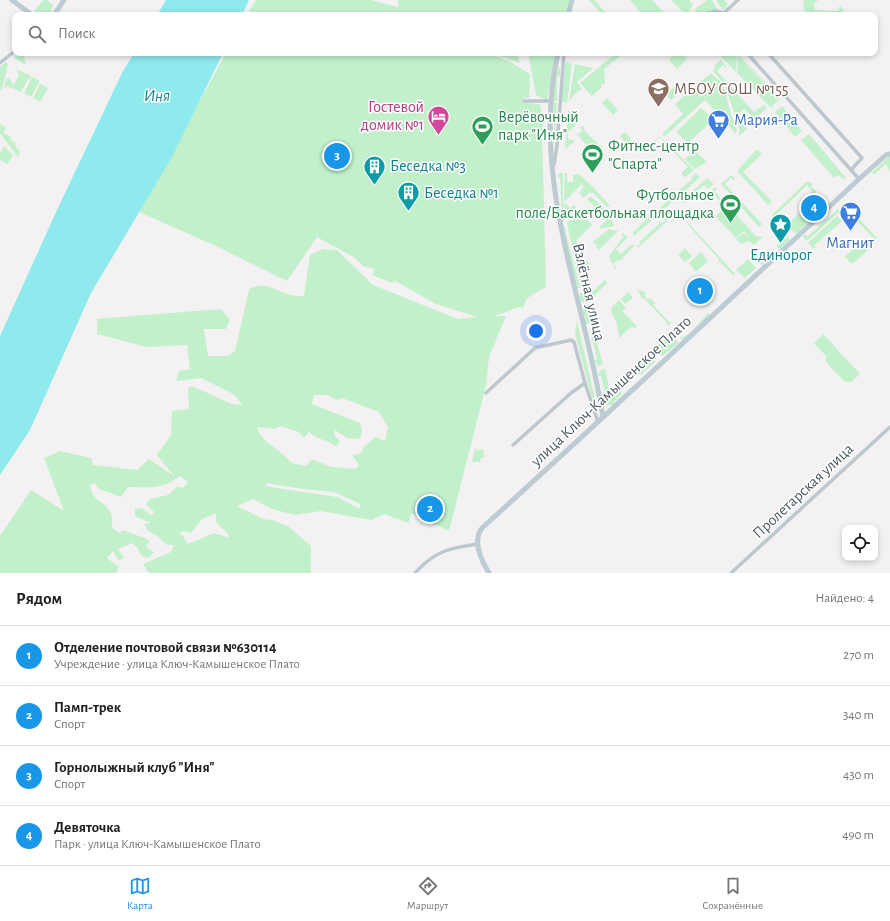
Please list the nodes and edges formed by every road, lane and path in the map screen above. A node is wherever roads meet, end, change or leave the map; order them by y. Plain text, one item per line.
1 (12, 0) edge
2 (64, 0) edge
3 (572, 0) edge
4 (738, 0) edge
5 (28, 12) edge
6 (56, 12) edge
7 (569, 12) edge
8 (726, 12) edge
9 (12, 53) edge
10 (558, 56) edge
11 (564, 56) edge
12 (750, 56) edge
13 (771, 56) edge
14 (0, 63) edge
15 (524, 101) dead end
16 (550, 101) junction
17 (890, 154) edge
18 (552, 170) junction
19 (851, 170) junction
20 (859, 179) junction
21 (585, 383) junction
22 (486, 393) dead end
23 (601, 402) junction
24 (614, 408) junction
25 (603, 417) junction
26 (598, 422) junction
27 (890, 427) edge
28 (513, 446) dead end
29 (478, 544) junction
30 (415, 573) edge
31 (489, 573) edge
32 (731, 573) edge

1 - 5 main road
2 - 6 main road
3 - 7 main road
4 - 8 street
9 - 14 street
10 - 16 main road, Взлётная улица
11 - 18 street
12 - 19 street
13 - 19 street
15 - 16 street
16 - 18 main road, Взлётная улица
17 - 20 main road, улица Ключ-Камышенское Плато
18 - 23 main road, Взлётная улица
19 - 20 street
20 - 24 main road, улица Ключ-Камышенское Плато
21 - 22 street
21 - 26 street
21 - 28 street
23 - 24 main road
23 - 25 main road, Взлётная улица
24 - 25 main road, улица Ключ-Камышенское Плато
25 - 26 main road, улица Ключ-Камышенское Плато
26 - 29 main road, улица Ключ-Камышенское Плато
27 - 32 street, Пролетарская улица
29 - 30 street
29 - 31 main road

